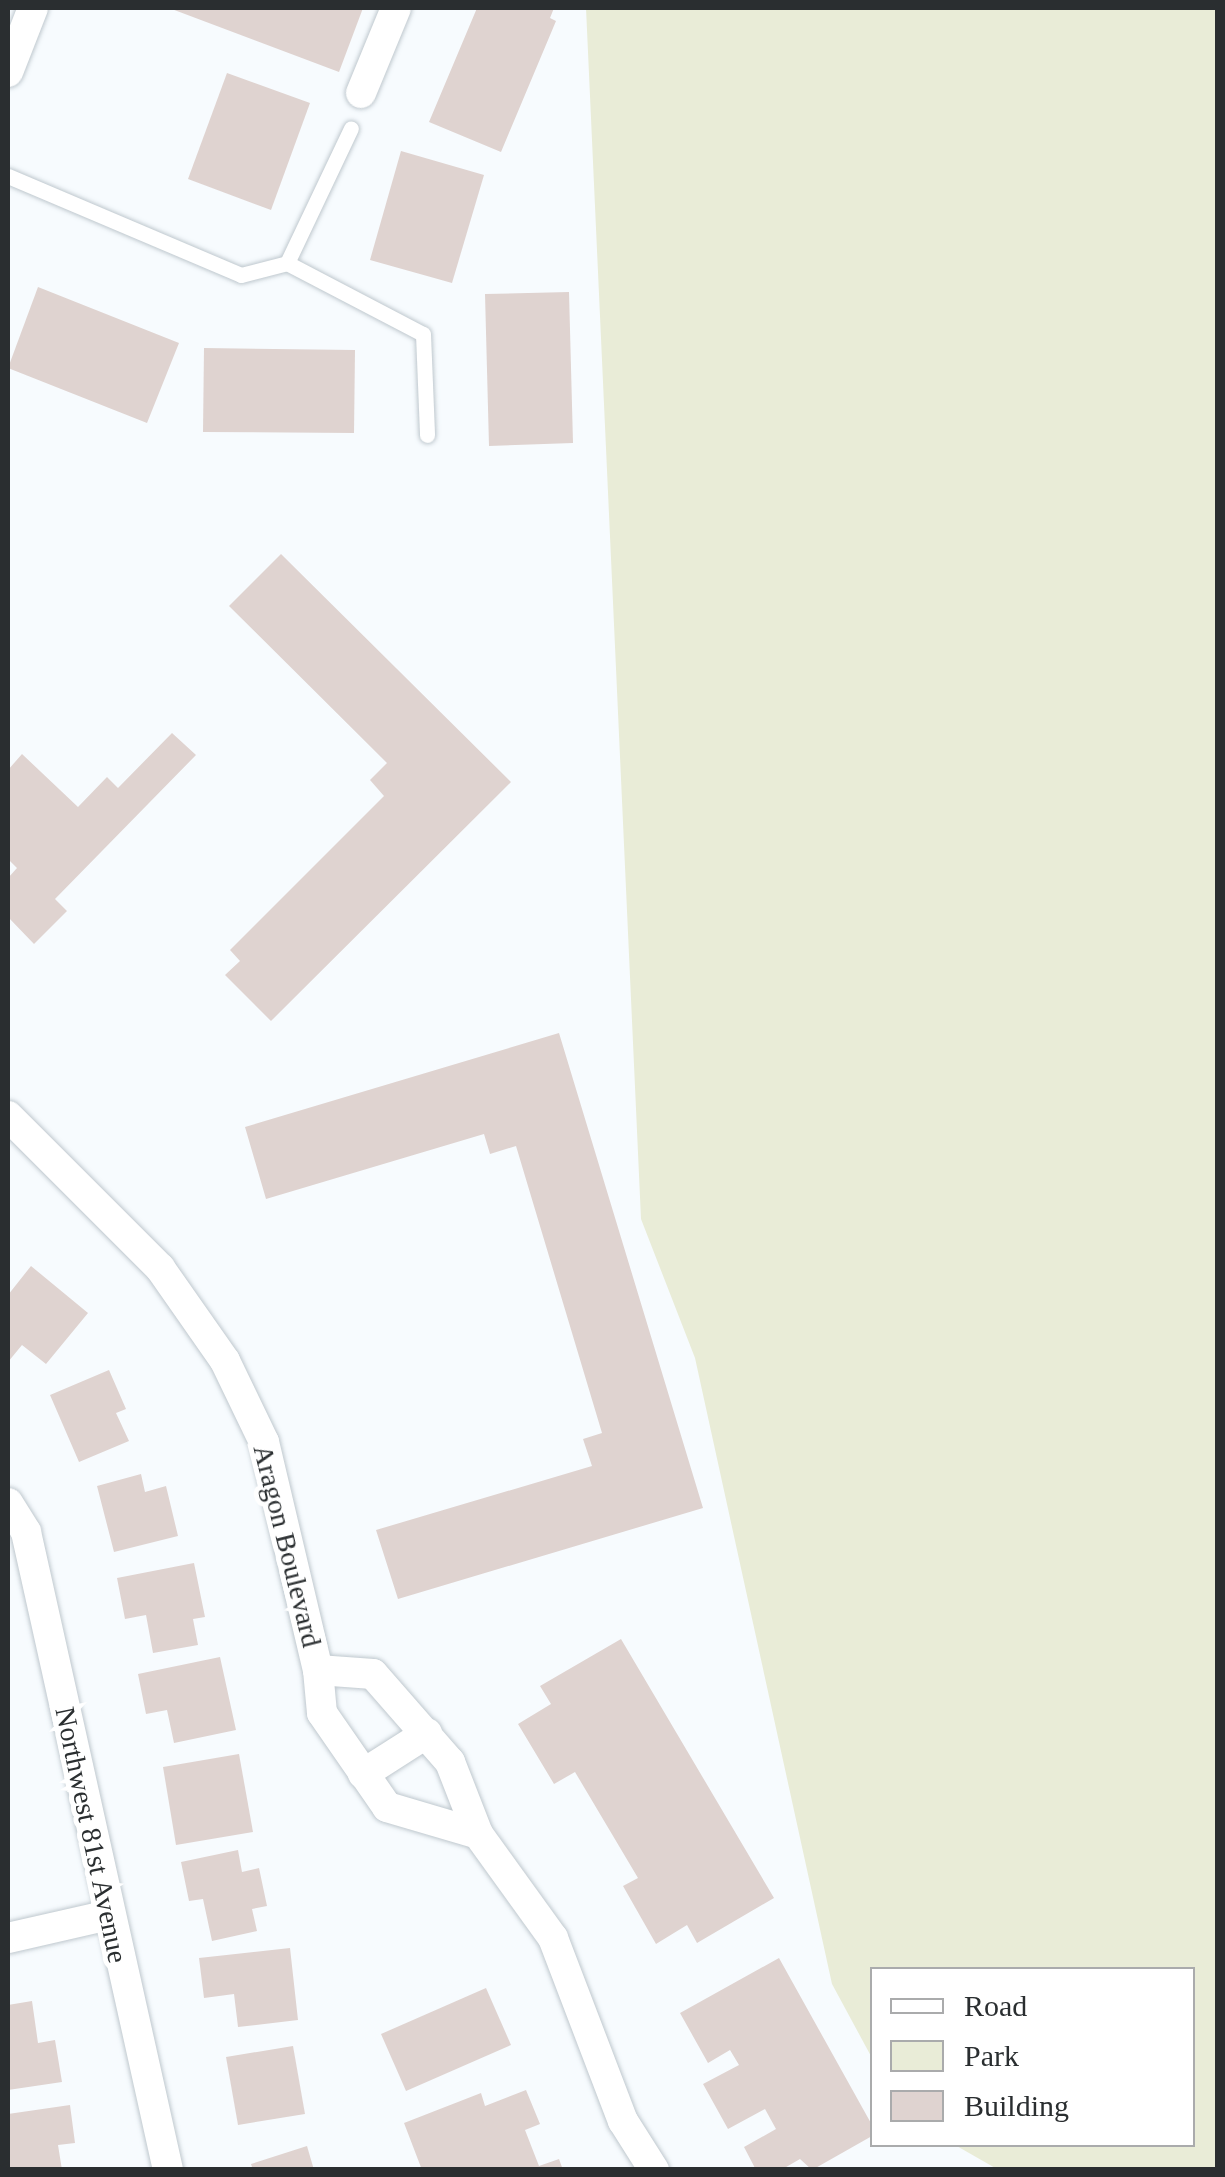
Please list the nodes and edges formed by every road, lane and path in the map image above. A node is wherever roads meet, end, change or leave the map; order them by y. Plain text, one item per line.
1 (33, 8) edge
2 (396, 8) edge
3 (8, 72) edge
4 (361, 93) dead end
5 (352, 128) dead end
6 (8, 176) edge
7 (287, 263) junction
8 (428, 435) dead end
9 (8, 1116) edge
10 (8, 1503) edge
11 (318, 1670) junction
12 (428, 1733) junction
13 (363, 1774) junction
14 (478, 1834) junction
15 (109, 1915) junction
16 (8, 1938) edge
17 (168, 2170) edge
18 (654, 2170) edge

1 - 3 street
2 - 4 street
5 - 7 lane
6 - 7 lane
7 - 8 lane
9 - 11 street, Aragon Boulevard
10 - 15 street, Northwest 81st Avenue
11 - 12 street
11 - 13 street, Aragon Boulevard
12 - 13 street
12 - 14 street
13 - 14 street, Aragon Boulevard
14 - 18 street
15 - 16 street
15 - 17 street, Northwest 81st Avenue

